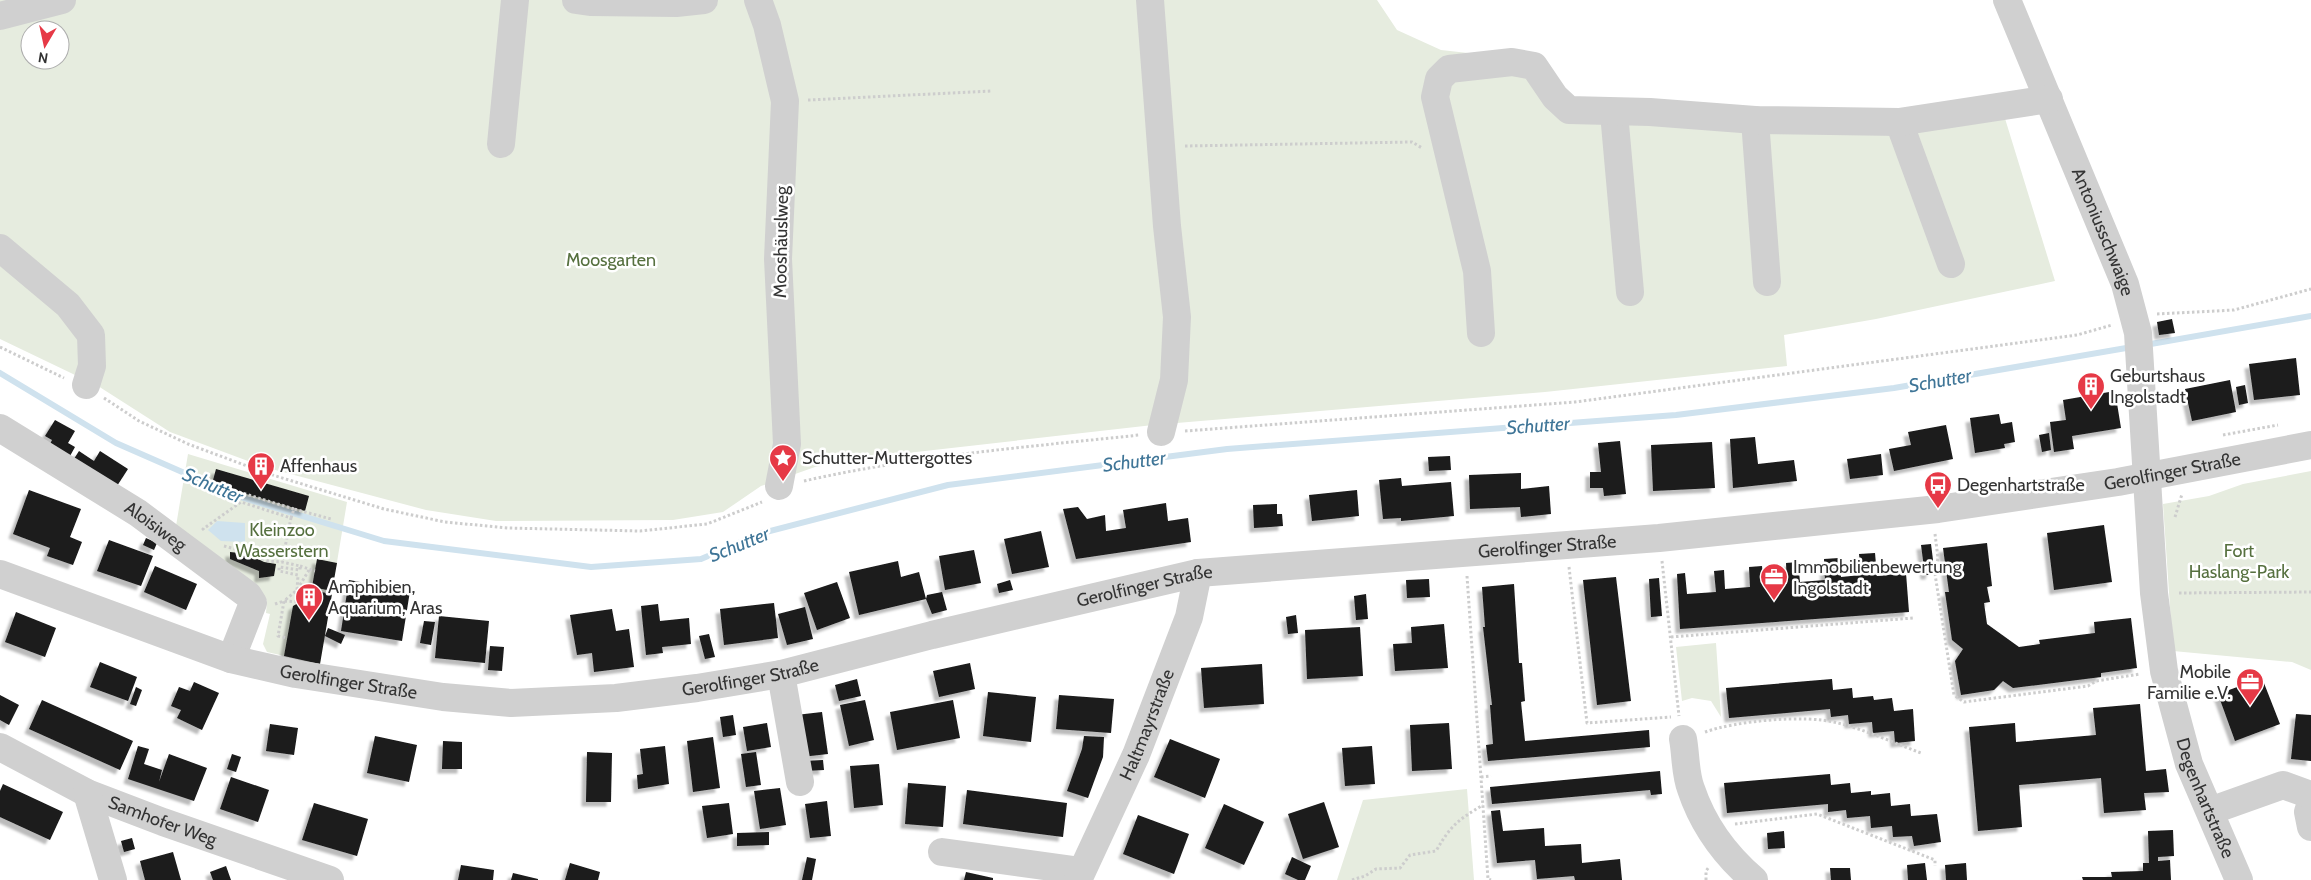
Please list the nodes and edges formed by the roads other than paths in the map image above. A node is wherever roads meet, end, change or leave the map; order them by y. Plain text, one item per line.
1 (62, 0) edge
2 (515, 0) edge
3 (576, 0) edge
4 (704, 0) edge
5 (758, 0) edge
6 (1150, 0) edge
7 (2007, 0) edge
8 (0, 16) edge
9 (2049, 100) junction
10 (1614, 112) junction
11 (1756, 120) junction
12 (1899, 122) junction
13 (501, 144) dead end
14 (0, 248) edge
15 (1951, 264) dead end
16 (1767, 282) dead end
17 (1630, 292) dead end
18 (1481, 333) dead end
19 (86, 385) road end
20 (0, 428) edge
21 (1161, 432) road end
22 (2311, 445) edge
23 (2146, 476) junction
24 (780, 486) road end
25 (1198, 573) junction
26 (0, 574) edge
27 (231, 658) junction
28 (781, 674) junction
29 (1681, 728) road end
30 (0, 747) edge
31 (800, 782) dead end
32 (87, 793) junction
33 (2311, 795) edge
34 (2311, 803) edge
35 (2210, 811) junction
36 (2311, 827) edge
37 (942, 852) dead end
38 (1079, 876) edge
39 (113, 880) edge
40 (330, 880) edge
41 (1754, 880) edge
42 (2239, 880) edge

1 - 8 street
2 - 13 street
3 - 4 street
5 - 24 street, Mooshäuslweg
6 - 21 street
7 - 9 street, Antoniusschwaige
9 - 12 street
9 - 23 street, Antoniusschwaige
10 - 11 street
10 - 17 street
10 - 18 street
11 - 12 street
11 - 16 street
12 - 15 street
14 - 19 street
20 - 27 street, Aloisiweg
22 - 23 street, Gerolfinger Straße
23 - 25 street, Gerolfinger Straße
23 - 35 street, Degenhartstraße
25 - 28 street, Gerolfinger Straße
25 - 38 street, Haltmayrstraße
26 - 27 street, Gerolfinger Straße
27 - 28 street, Gerolfinger Straße
28 - 31 street
29 - 41 street
30 - 32 street, Samhofer Weg
32 - 39 street
32 - 40 street, Samhofer Weg
33 - 35 street
34 - 36 street
35 - 42 street, Degenhartstraße
37 - 38 street, Haltmayrstraße

